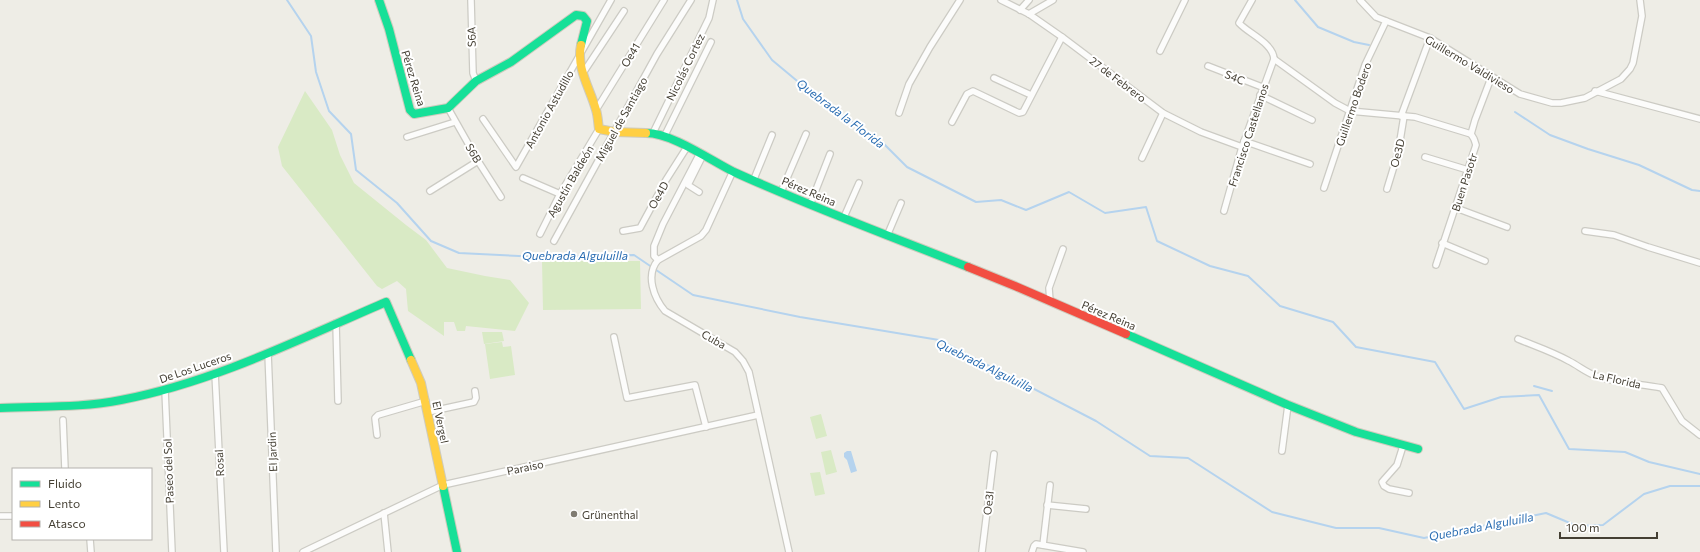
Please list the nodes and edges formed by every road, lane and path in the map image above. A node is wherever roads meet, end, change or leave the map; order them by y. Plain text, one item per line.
1 (379, 0) edge
2 (471, 0) edge
3 (611, 0) edge
4 (664, 0) edge
5 (691, 0) edge
6 (713, 0) edge
7 (960, 0) edge
8 (1001, 0) edge
9 (1029, 0) edge
10 (1053, 0) edge
11 (1184, 0) edge
12 (1252, 0) edge
13 (1360, 0) edge
14 (1640, 0) edge
15 (1020, 10) junction
16 (624, 11) dead end
17 (1029, 14) junction
18 (1386, 21) junction
19 (1062, 37) junction
20 (1430, 38) junction
21 (711, 42) dead end
22 (1160, 51) dead end
23 (579, 56) junction
24 (1274, 59) junction
25 (1208, 66) dead end
26 (583, 73) junction
27 (474, 77) junction
28 (994, 78) dead end
29 (1491, 78) junction
30 (1262, 87) junction
31 (1595, 91) junction
32 (1031, 95) junction
33 (1260, 96) junction
34 (448, 108) junction
35 (596, 110) junction
36 (1350, 111) junction
37 (899, 113) dead end
38 (1163, 113) junction
39 (1402, 116) junction
40 (483, 119) dead end
41 (1700, 119) edge
42 (1312, 120) dead end
43 (455, 122) junction
44 (952, 122) dead end
45 (599, 129) junction
46 (615, 132) junction
47 (653, 133) junction
48 (772, 134) dead end
49 (806, 134) dead end
50 (1471, 134) junction
51 (407, 137) dead end
52 (664, 137) junction
53 (1243, 144) junction
54 (687, 147) junction
55 (701, 154) junction
56 (830, 154) dead end
57 (1425, 157) dead end
58 (1142, 158) dead end
59 (478, 161) junction
60 (1310, 164) dead end
61 (1468, 170) junction
62 (733, 172) junction
63 (523, 178) dead end
64 (754, 179) junction
65 (859, 183) dead end
66 (1324, 188) dead end
67 (1387, 189) dead end
68 (430, 191) dead end
69 (699, 192) dead end
70 (781, 192) junction
71 (560, 194) junction
72 (501, 197) dead end
73 (901, 202) dead end
74 (810, 205) junction
75 (1456, 208) junction
76 (1224, 211) dead end
77 (844, 217) junction
78 (1507, 227) dead end
79 (623, 231) dead end
80 (1585, 231) dead end
81 (540, 234) dead end
82 (887, 236) junction
83 (554, 241) dead end
84 (1442, 243) junction
85 (1063, 250) dead end
86 (658, 260) junction
87 (1485, 261) dead end
88 (1700, 263) edge
89 (1436, 265) dead end
90 (1050, 301) junction
91 (386, 302) joint
92 (336, 323) junction
93 (614, 337) dead end
94 (1518, 339) dead end
95 (268, 353) junction
96 (215, 373) junction
97 (165, 390) junction
98 (475, 391) dead end
99 (338, 401) dead end
100 (426, 401) junction
101 (1288, 404) junction
102 (0, 408) edge
103 (428, 412) junction
104 (758, 415) junction
105 (63, 420) dead end
106 (706, 427) junction
107 (377, 435) dead end
108 (1700, 435) edge
109 (1403, 446) junction
110 (1418, 449) dead end
111 (1282, 451) dead end
112 (994, 454) dead end
113 (65, 468) edge
114 (1050, 485) dead end
115 (443, 486) junction
116 (1409, 493) dead end
117 (1047, 505) junction
118 (1086, 509) dead end
119 (384, 514) junction
120 (0, 516) edge
121 (12, 516) edge
122 (90, 540) edge
123 (1043, 545) junction
124 (91, 552) edge
125 (172, 552) edge
126 (224, 552) edge
127 (276, 552) edge
128 (304, 552) edge
129 (388, 552) edge
130 (457, 552) edge
131 (789, 552) edge
132 (982, 552) edge
133 (1032, 552) edge
134 (1083, 552) edge

1 - 34 street, Pérez Reina
2 - 27 street, S6A
3 - 23 street, Antonio Astudillo
4 - 35 street, Oe41
5 - 46 street, Miguel de Santiago
6 - 47 street, Nicolás Cortez
7 - 37 street
8 - 15 street, 27 de Febrero
9 - 15 street
10 - 17 street
11 - 22 street
12 - 24 street
13 - 18 street, Guillermo Valdivieso
14 - 31 street, Guillermo Valdivieso
15 - 17 street, 27 de Febrero
16 - 26 street
17 - 19 street, 27 de Febrero
18 - 20 street, Guillermo Valdivieso
18 - 36 street, Guillermo Bodero
19 - 32 street
19 - 38 street, 27 de Febrero
20 - 29 street, Guillermo Valdivieso
20 - 39 street, Oe3D
21 - 52 street
23 - 26 street
23 - 27 street
23 - 40 street, Antonio Astudillo
24 - 30 street, Francisco Castellanos
24 - 36 street
25 - 30 street, S4C
26 - 35 street
27 - 34 street
28 - 32 street
29 - 31 street, Guillermo Valdivieso
29 - 50 street, Buen Pasotr
30 - 33 street, Francisco Castellanos
31 - 41 street
32 - 44 street
33 - 42 street
33 - 53 street, Francisco Castellanos
34 - 43 street, S6B
35 - 45 street
36 - 39 street
36 - 66 street, Guillermo Bodero
38 - 53 street, 27 de Febrero
38 - 58 street
39 - 50 street
39 - 67 street, Oe3D
43 - 51 street
43 - 59 street, S6B
45 - 46 street, Pérez Reina
45 - 71 street, Agustín Baldeón
46 - 47 street, Pérez Reina
46 - 83 street, Miguel de Santiago
47 - 52 street, Pérez Reina
48 - 64 street
49 - 70 street
50 - 61 street, Buen Pasotr
52 - 54 street, Pérez Reina
53 - 60 street, 27 de Febrero
53 - 76 street, Francisco Castellanos
54 - 55 street, Pérez Reina
54 - 79 street, Oe4D
55 - 62 street, Pérez Reina
55 - 69 street
55 - 86 street
56 - 74 street
57 - 61 street
59 - 68 street
59 - 72 street, S6B
61 - 75 street, Buen Pasotr
62 - 64 street, Pérez Reina
62 - 86 street
63 - 71 street
64 - 70 street, Pérez Reina
65 - 77 street
70 - 74 street, Pérez Reina
71 - 81 street, Agustín Baldeón
73 - 82 street
74 - 77 street, Pérez Reina
75 - 78 street
75 - 84 street, Buen Pasotr
77 - 82 street, Pérez Reina
80 - 88 street
82 - 90 street, Pérez Reina
84 - 87 street
84 - 89 street, Buen Pasotr
85 - 90 street
86 - 104 street, Cuba
90 - 101 street, Pérez Reina
91 - 92 street, De Los Luceros
91 - 100 street, El Vergel
92 - 95 street, De Los Luceros
92 - 99 street
93 - 106 street
94 - 108 street, La Florida
95 - 96 street, De Los Luceros
95 - 127 street, El Jardin
96 - 97 street, De Los Luceros
96 - 126 street, Rosal
97 - 102 street, De Los Luceros
97 - 125 street, Paseo del Sol
98 - 103 street
100 - 103 street, El Vergel
100 - 107 street
101 - 109 street, Pérez Reina
101 - 111 street
103 - 115 street, El Vergel
104 - 106 street, Paraiso
104 - 131 street, Cuba
105 - 113 street
106 - 115 street, Paraiso
109 - 110 street, Pérez Reina
109 - 116 street
112 - 132 street, Oe3I
114 - 117 street
115 - 119 street, Paraiso
115 - 130 street, El Vergel
117 - 118 street
117 - 123 street
119 - 128 street, Paraiso
119 - 129 street
120 - 121 street
122 - 124 street
123 - 133 street
123 - 134 street

